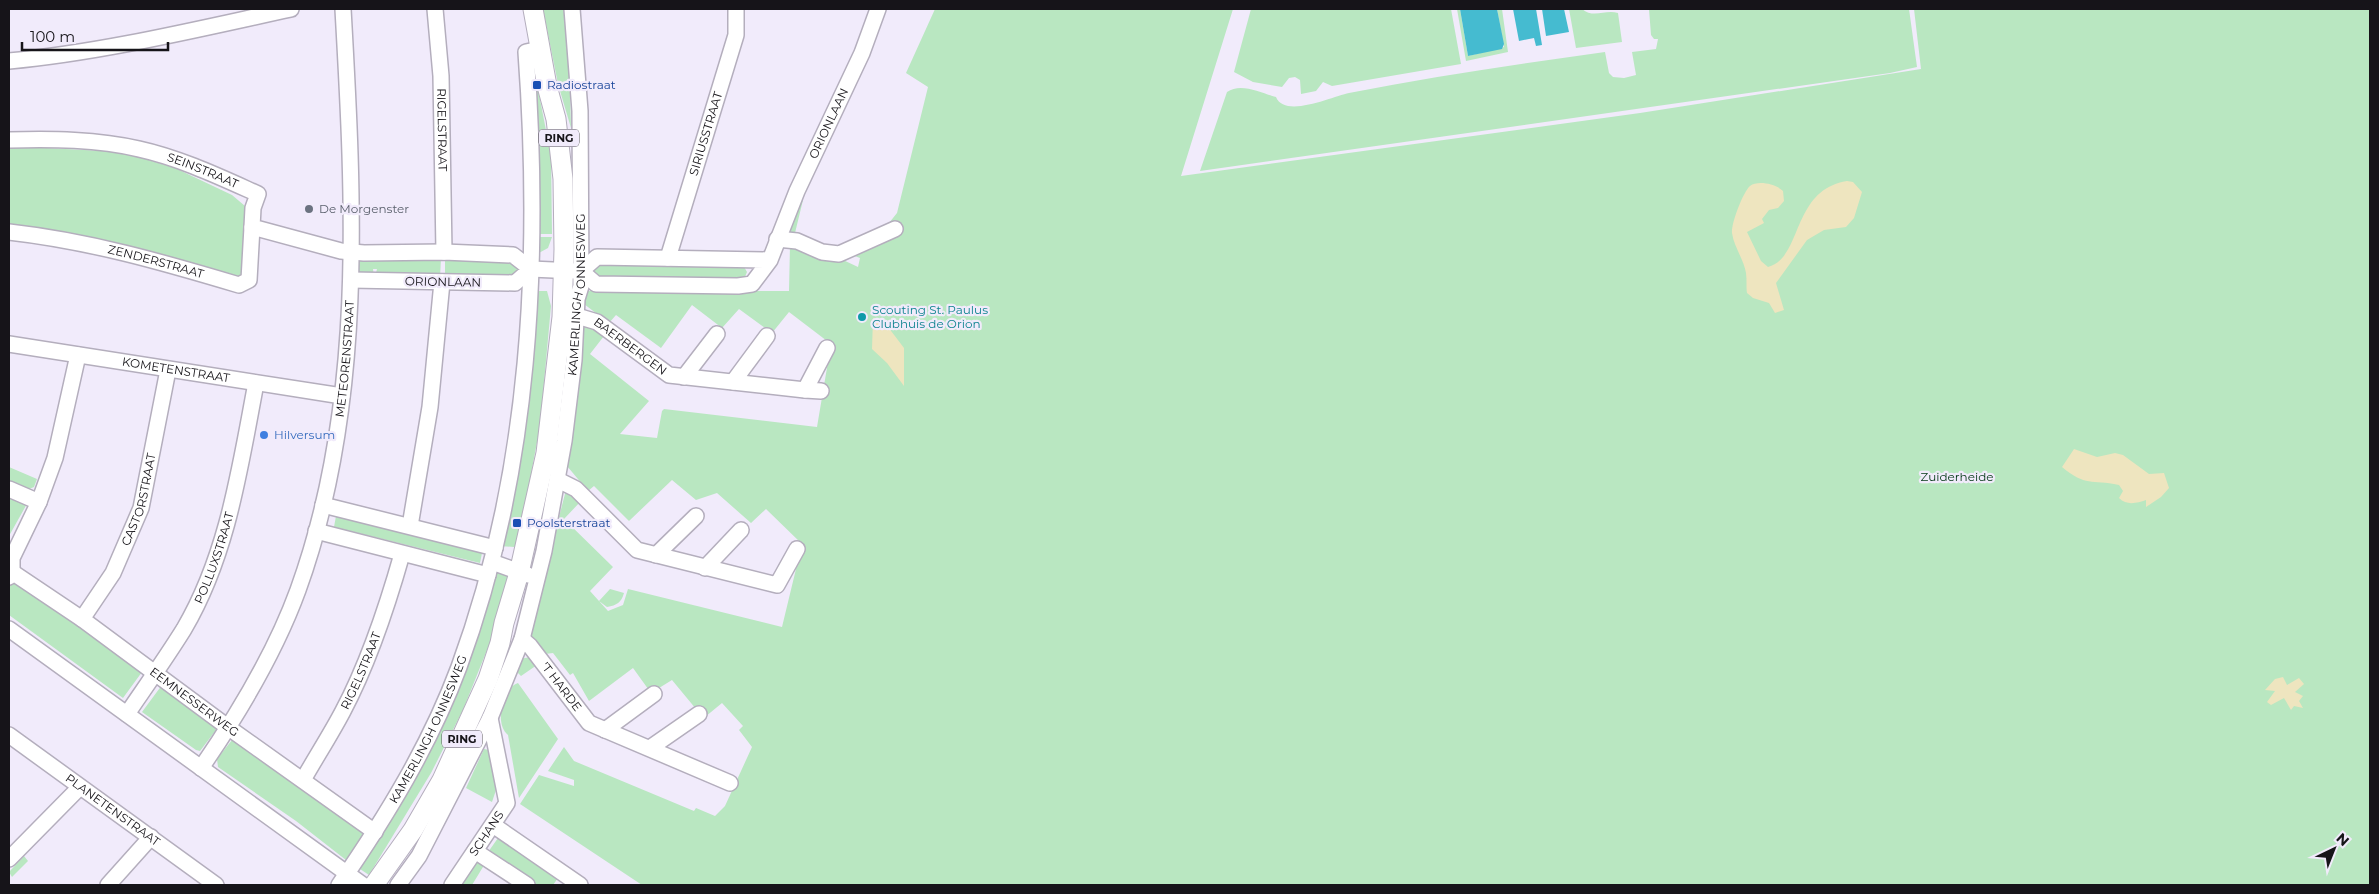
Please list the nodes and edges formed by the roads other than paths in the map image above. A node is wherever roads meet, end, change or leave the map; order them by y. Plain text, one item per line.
1 (290, 9) edge
2 (343, 9) edge
3 (435, 9) edge
4 (533, 9) edge
5 (572, 9) edge
6 (736, 9) edge
7 (878, 9) edge
8 (540, 49) junction
9 (9, 61) edge
10 (9, 140) edge
11 (252, 228) junction
12 (894, 229) dead end
13 (9, 232) edge
14 (777, 239) junction
15 (350, 252) junction
16 (444, 252) junction
17 (668, 258) junction
18 (770, 260) junction
19 (531, 269) junction
20 (572, 270) junction
21 (351, 280) junction
22 (442, 282) junction
23 (577, 316) junction
24 (716, 334) dead end
25 (767, 336) dead end
26 (9, 344) edge
27 (827, 348) dead end
28 (78, 356) junction
29 (168, 370) junction
30 (684, 377) junction
31 (733, 382) junction
32 (256, 383) junction
33 (805, 390) junction
34 (821, 391) dead end
35 (342, 396) junction
36 (558, 480) junction
37 (9, 489) edge
38 (39, 502) junction
39 (323, 505) junction
40 (696, 516) dead end
41 (410, 526) junction
42 (740, 530) dead end
43 (316, 532) junction
44 (797, 549) dead end
45 (402, 554) junction
46 (656, 556) junction
47 (492, 561) junction
48 (704, 568) junction
49 (10, 574) edge
50 (528, 576) junction
51 (82, 619) junction
52 (9, 628) edge
53 (522, 639) junction
54 (155, 672) junction
55 (654, 694) dead end
56 (127, 714) junction
57 (699, 714) dead end
58 (490, 718) junction
59 (228, 728) junction
60 (605, 730) junction
61 (9, 735) edge
62 (650, 748) junction
63 (201, 768) junction
64 (303, 780) junction
65 (730, 783) dead end
66 (80, 787) junction
67 (493, 825) junction
68 (413, 830) junction
69 (375, 832) junction
70 (151, 837) junction
71 (475, 851) junction
72 (9, 859) edge
73 (343, 880) edge
74 (108, 885) edge
75 (216, 885) edge
76 (363, 885) edge
77 (374, 885) edge
78 (385, 885) edge
79 (398, 885) edge
80 (452, 885) edge
81 (527, 885) edge
82 (580, 885) edge

1 - 9 street
2 - 15 street, METEORENSTRAAT
3 - 16 street, RIGELSTRAAT
4 - 8 main road, KAMERLINGH ONNESWEG / RING
5 - 20 street, KAMERLINGH ONNESWEG
6 - 17 street, SIRIUSSTRAAT
7 - 14 street, ORIONLAAN
8 - 19 street, KAMERLINGH ONNESWEG
8 - 20 main road, KAMERLINGH ONNESWEG / RING
10 - 11 street, SEINSTRAAT
11 - 13 street, ZENDERSTRAAT
11 - 15 street
12 - 14 street
14 - 18 street, ORIONLAAN
15 - 16 street
15 - 21 street, METEORENSTRAAT
16 - 19 street
17 - 18 street
17 - 20 street
18 - 20 street, ORIONLAAN
19 - 20 street
19 - 22 street, ORIONLAAN
19 - 47 street, KAMERLINGH ONNESWEG
20 - 23 street, KAMERLINGH ONNESWEG
20 - 50 main road, KAMERLINGH ONNESWEG / RING
21 - 22 street, ORIONLAAN
21 - 35 street, METEORENSTRAAT
22 - 41 street
23 - 30 street, BAERBERGEN
23 - 36 street, KAMERLINGH ONNESWEG
24 - 30 street, BAERBERGEN
25 - 31 street
26 - 28 street, KOMETENSTRAAT
27 - 33 street
28 - 29 street, KOMETENSTRAAT
28 - 38 street
29 - 32 street, KOMETENSTRAAT
29 - 51 street, CASTORSTRAAT
30 - 31 street, BAERBERGEN
31 - 33 street, BAERBERGEN
32 - 35 street, KOMETENSTRAAT
32 - 54 street, POLLUXSTRAAT
33 - 34 street, BAERBERGEN
35 - 39 street, METEORENSTRAAT
36 - 46 street
36 - 50 street, KAMERLINGH ONNESWEG
37 - 38 street
38 - 49 street
39 - 41 street
39 - 43 street, METEORENSTRAAT
40 - 46 street
41 - 47 street
42 - 48 street
43 - 45 street
43 - 59 street, METEORENSTRAAT
44 - 48 street
45 - 47 street
45 - 64 street, RIGELSTRAAT
46 - 48 street
47 - 50 street
47 - 69 street, KAMERLINGH ONNESWEG
49 - 51 street, EEMNESSERWEG
50 - 53 street, KAMERLINGH ONNESWEG
50 - 68 main road, KAMERLINGH ONNESWEG / RING
51 - 54 street, EEMNESSERWEG
52 - 56 street
53 - 58 street, KAMERLINGH ONNESWEG
53 - 60 street, 'T HARDE
54 - 56 street, POLLUXSTRAAT
54 - 59 street, EEMNESSERWEG
55 - 60 street
56 - 63 street
57 - 62 street
58 - 67 street, SCHANS
58 - 79 street, KAMERLINGH ONNESWEG
59 - 63 street, METEORENSTRAAT
59 - 64 street, EEMNESSERWEG
60 - 62 street, 'T HARDE
61 - 66 street, PLANETENSTRAAT
62 - 65 street, 'T HARDE
63 - 73 street
64 - 69 street, EEMNESSERWEG
66 - 70 street, PLANETENSTRAAT
66 - 72 street
67 - 71 street, SCHANS
67 - 82 street
68 - 77 main road, KAMERLINGH ONNESWEG / RING
68 - 78 main road, KAMERLINGH ONNESWEG / RING
69 - 73 street, KAMERLINGH ONNESWEG
70 - 74 street
70 - 75 street, PLANETENSTRAAT
71 - 80 street, SCHANS
71 - 81 street
73 - 76 street

